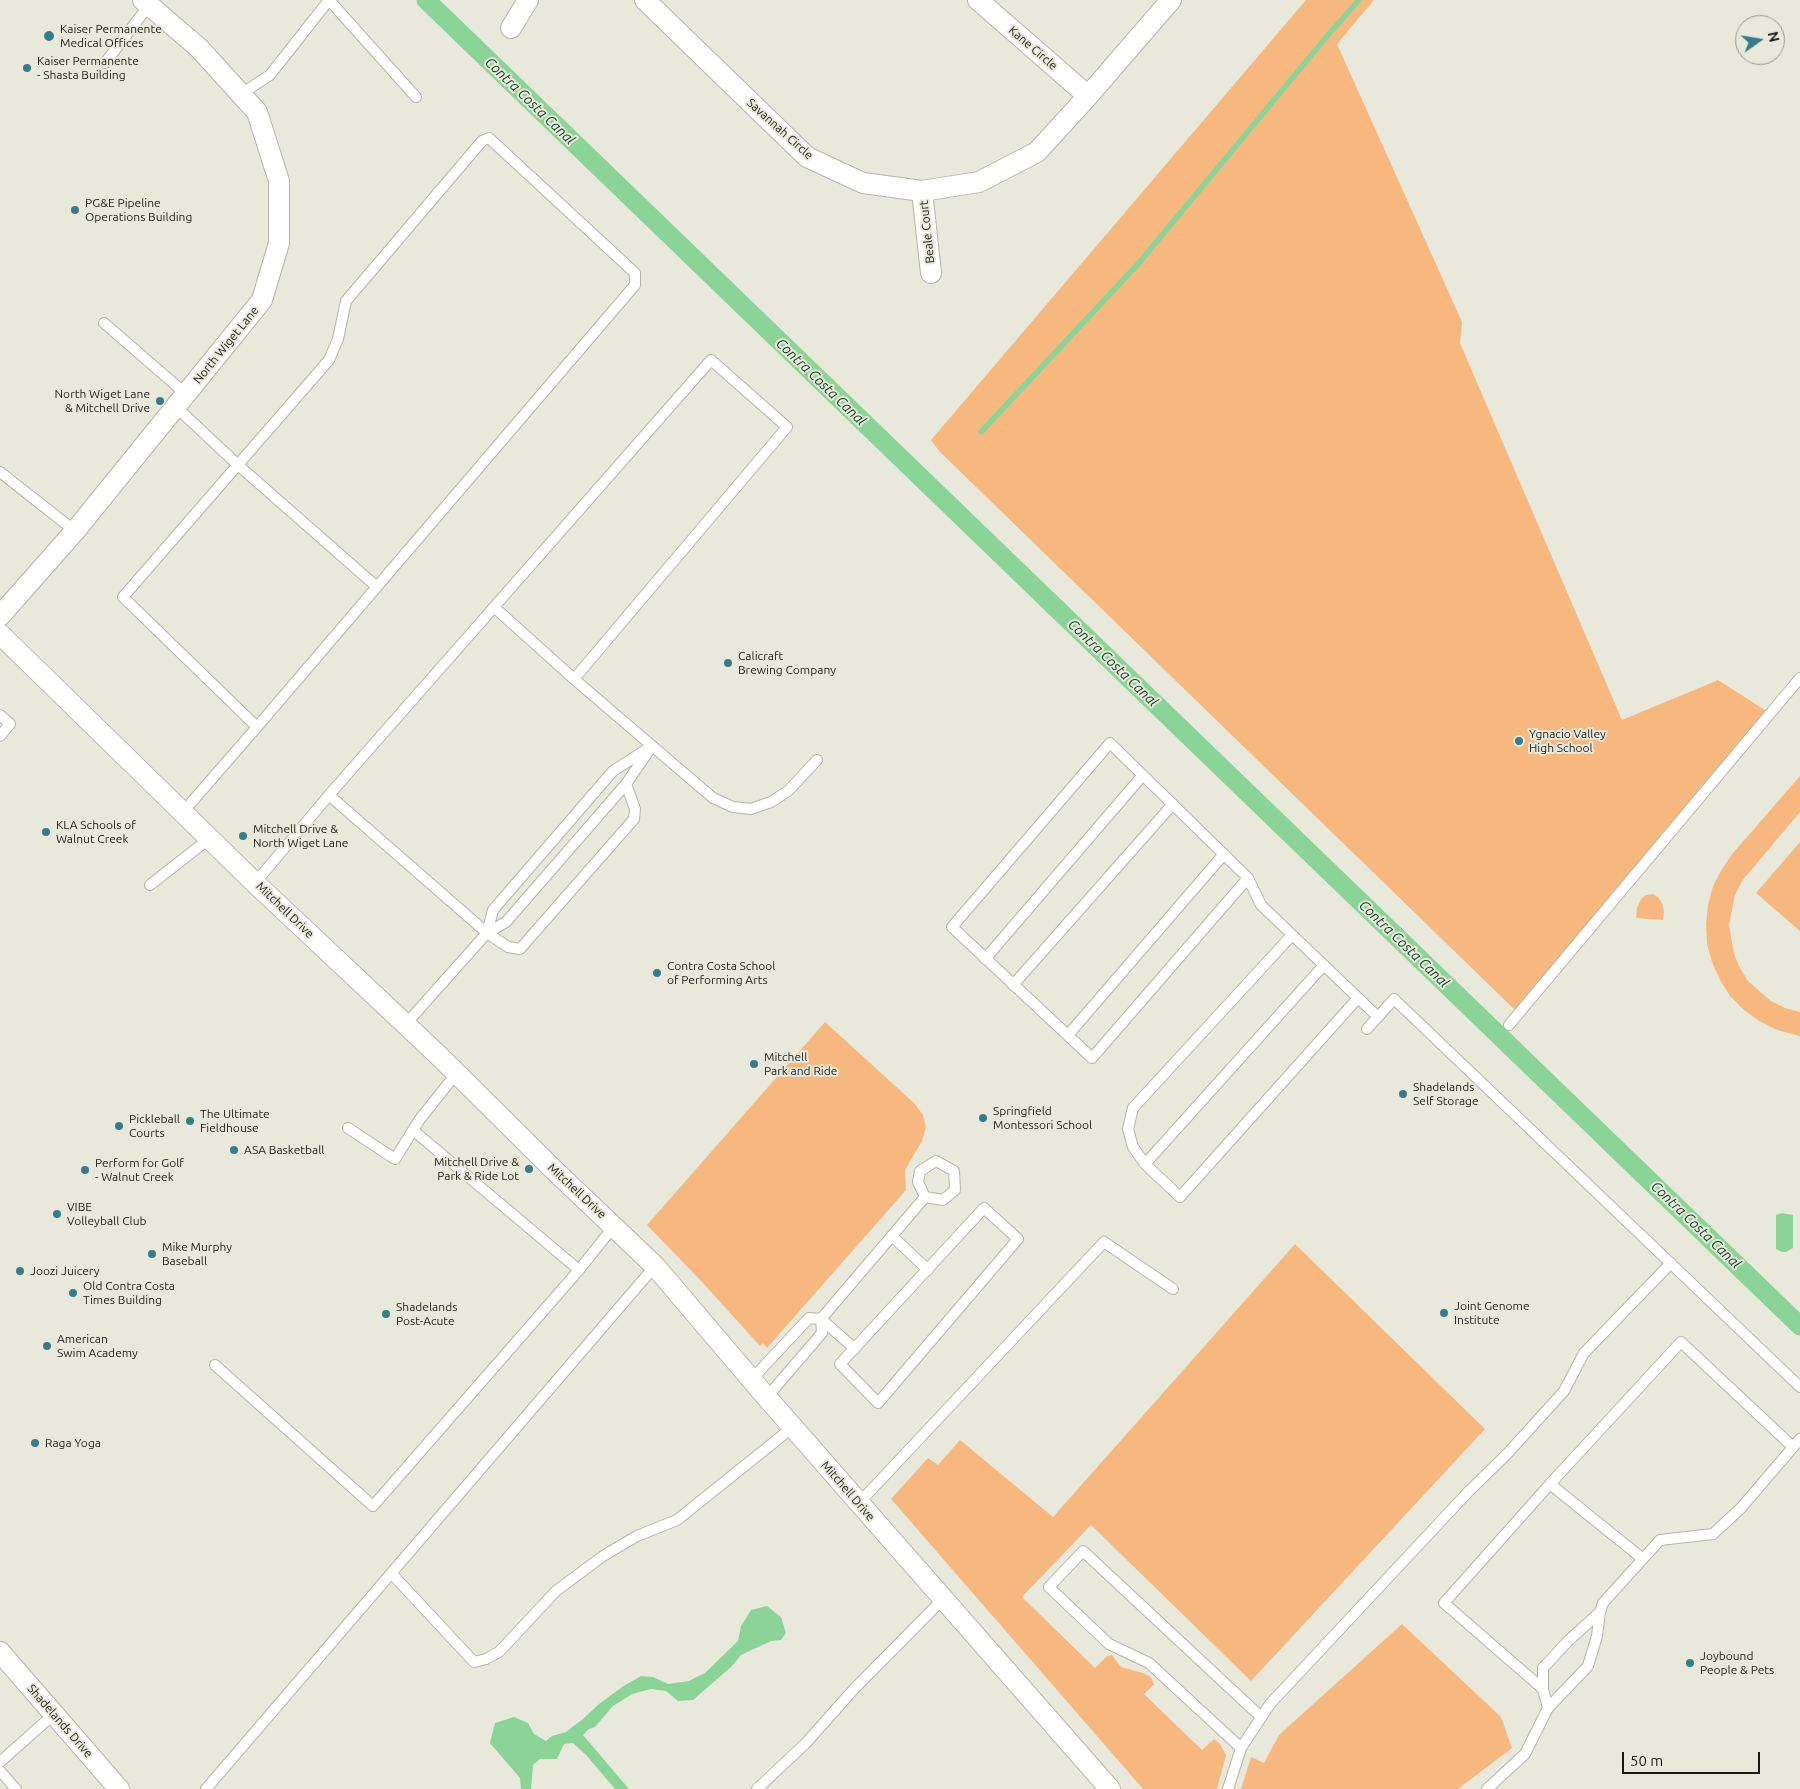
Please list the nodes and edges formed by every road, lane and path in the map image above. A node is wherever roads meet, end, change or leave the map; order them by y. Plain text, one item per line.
1 (329, 0) edge
2 (528, 0) edge
3 (645, 0) edge
4 (978, 0) edge
5 (1171, 0) edge
6 (146, 3) edge
7 (511, 28) dead end
8 (105, 63) dead end
9 (241, 94) junction
10 (1088, 96) junction
11 (416, 97) dead end
12 (922, 191) junction
13 (931, 273) dead end
14 (104, 323) dead end
15 (181, 401) junction
16 (238, 465) junction
17 (0, 472) edge
18 (75, 531) junction
19 (377, 587) junction
20 (494, 607) junction
21 (0, 616) edge
22 (0, 634) edge
23 (1800, 678) edge
24 (574, 679) junction
25 (0, 715) edge
26 (257, 727) junction
27 (0, 736) edge
28 (652, 746) junction
29 (818, 760) dead end
30 (1143, 774) junction
31 (626, 784) junction
32 (329, 795) junction
33 (1173, 804) junction
34 (183, 812) junction
35 (210, 838) junction
36 (1224, 854) junction
37 (1248, 878) junction
38 (256, 883) junction
39 (150, 885) dead end
40 (487, 933) junction
41 (1292, 935) junction
42 (985, 959) junction
43 (1324, 965) junction
44 (1014, 985) junction
45 (1358, 998) junction
46 (1378, 1017) junction
47 (405, 1025) junction
48 (1509, 1025) dead end
49 (1368, 1029) dead end
50 (1068, 1035) junction
51 (456, 1074) junction
52 (348, 1128) dead end
53 (414, 1131) junction
54 (1145, 1164) junction
55 (925, 1197) dead end
56 (614, 1226) junction
57 (892, 1236) junction
58 (1671, 1263) junction
59 (655, 1266) junction
60 (579, 1270) junction
61 (928, 1270) junction
62 (1173, 1289) dead end
63 (821, 1319) junction
64 (855, 1349) junction
65 (215, 1365) dead end
66 (752, 1379) junction
67 (1800, 1387) edge
68 (767, 1397) junction
69 (793, 1427) junction
70 (1800, 1439) edge
71 (1793, 1447) junction
72 (1550, 1484) junction
73 (859, 1503) junction
74 (1642, 1558) junction
75 (392, 1574) junction
76 (943, 1599) junction
77 (1600, 1612) junction
78 (1, 1657) edge
79 (1543, 1689) junction
80 (1548, 1708) junction
81 (54, 1714) junction
82 (1261, 1717) junction
83 (1241, 1748) junction
84 (0, 1762) edge
85 (0, 1771) edge
86 (16, 1789) edge
87 (119, 1789) edge
88 (206, 1789) edge
89 (757, 1789) edge
90 (1110, 1789) edge
91 (1228, 1789) edge
92 (1487, 1789) edge

1 - 9 lane
1 - 11 lane
2 - 7 street
3 - 12 street, Savannah Circle
4 - 10 street, Kane Circle
5 - 10 street, Savannah Circle
6 - 8 lane
6 - 9 street, North Wiget Lane
9 - 15 street, North Wiget Lane
10 - 12 street, Savannah Circle
12 - 13 street, Beale Court
14 - 15 lane
15 - 16 lane
15 - 18 street, North Wiget Lane
16 - 19 lane
16 - 19 lane
16 - 26 lane
17 - 18 lane
18 - 21 street, North Wiget Lane
19 - 26 lane
20 - 24 lane
20 - 24 lane
20 - 32 lane
22 - 34 street, Mitchell Drive
23 - 48 lane
24 - 28 lane
25 - 27 lane
26 - 34 lane
28 - 29 lane
28 - 31 lane
28 - 40 lane
30 - 33 lane
30 - 42 lane
30 - 42 lane
31 - 40 lane
31 - 40 lane
32 - 38 lane
32 - 40 lane
33 - 36 lane
33 - 44 lane
34 - 35 street, Mitchell Drive
35 - 38 street, Mitchell Drive
35 - 39 lane
36 - 37 lane
36 - 50 lane
37 - 41 lane
37 - 50 lane
38 - 47 street, Mitchell Drive
40 - 47 lane
41 - 43 lane
41 - 54 lane
42 - 44 lane
43 - 45 lane
43 - 54 lane
44 - 50 lane
45 - 46 lane
45 - 54 lane
46 - 49 lane
46 - 58 lane
47 - 51 street, Mitchell Drive
51 - 53 lane
51 - 56 street, Mitchell Drive
52 - 53 lane
53 - 60 lane
55 - 57 lane
56 - 59 street, Mitchell Drive
56 - 60 lane
57 - 61 lane
57 - 63 lane
58 - 67 lane
58 - 82 lane
59 - 66 street, Mitchell Drive
59 - 75 lane
60 - 65 lane
61 - 64 lane
61 - 64 lane
62 - 73 lane
63 - 64 lane
63 - 66 lane
63 - 68 lane
66 - 68 street, Mitchell Drive
68 - 69 street, Mitchell Drive
69 - 73 street, Mitchell Drive
69 - 75 lane
70 - 71 lane
71 - 72 lane
71 - 74 lane
72 - 74 lane
72 - 79 lane
73 - 76 street, Mitchell Drive
74 - 77 lane
75 - 88 lane
76 - 89 lane
76 - 90 street, Mitchell Drive
77 - 79 lane
77 - 80 lane
78 - 81 street, Shadelands Drive
79 - 80 lane
80 - 92 lane
81 - 84 lane
81 - 87 street, Shadelands Drive
82 - 83 lane
82 - 83 lane
83 - 91 lane
85 - 86 lane

